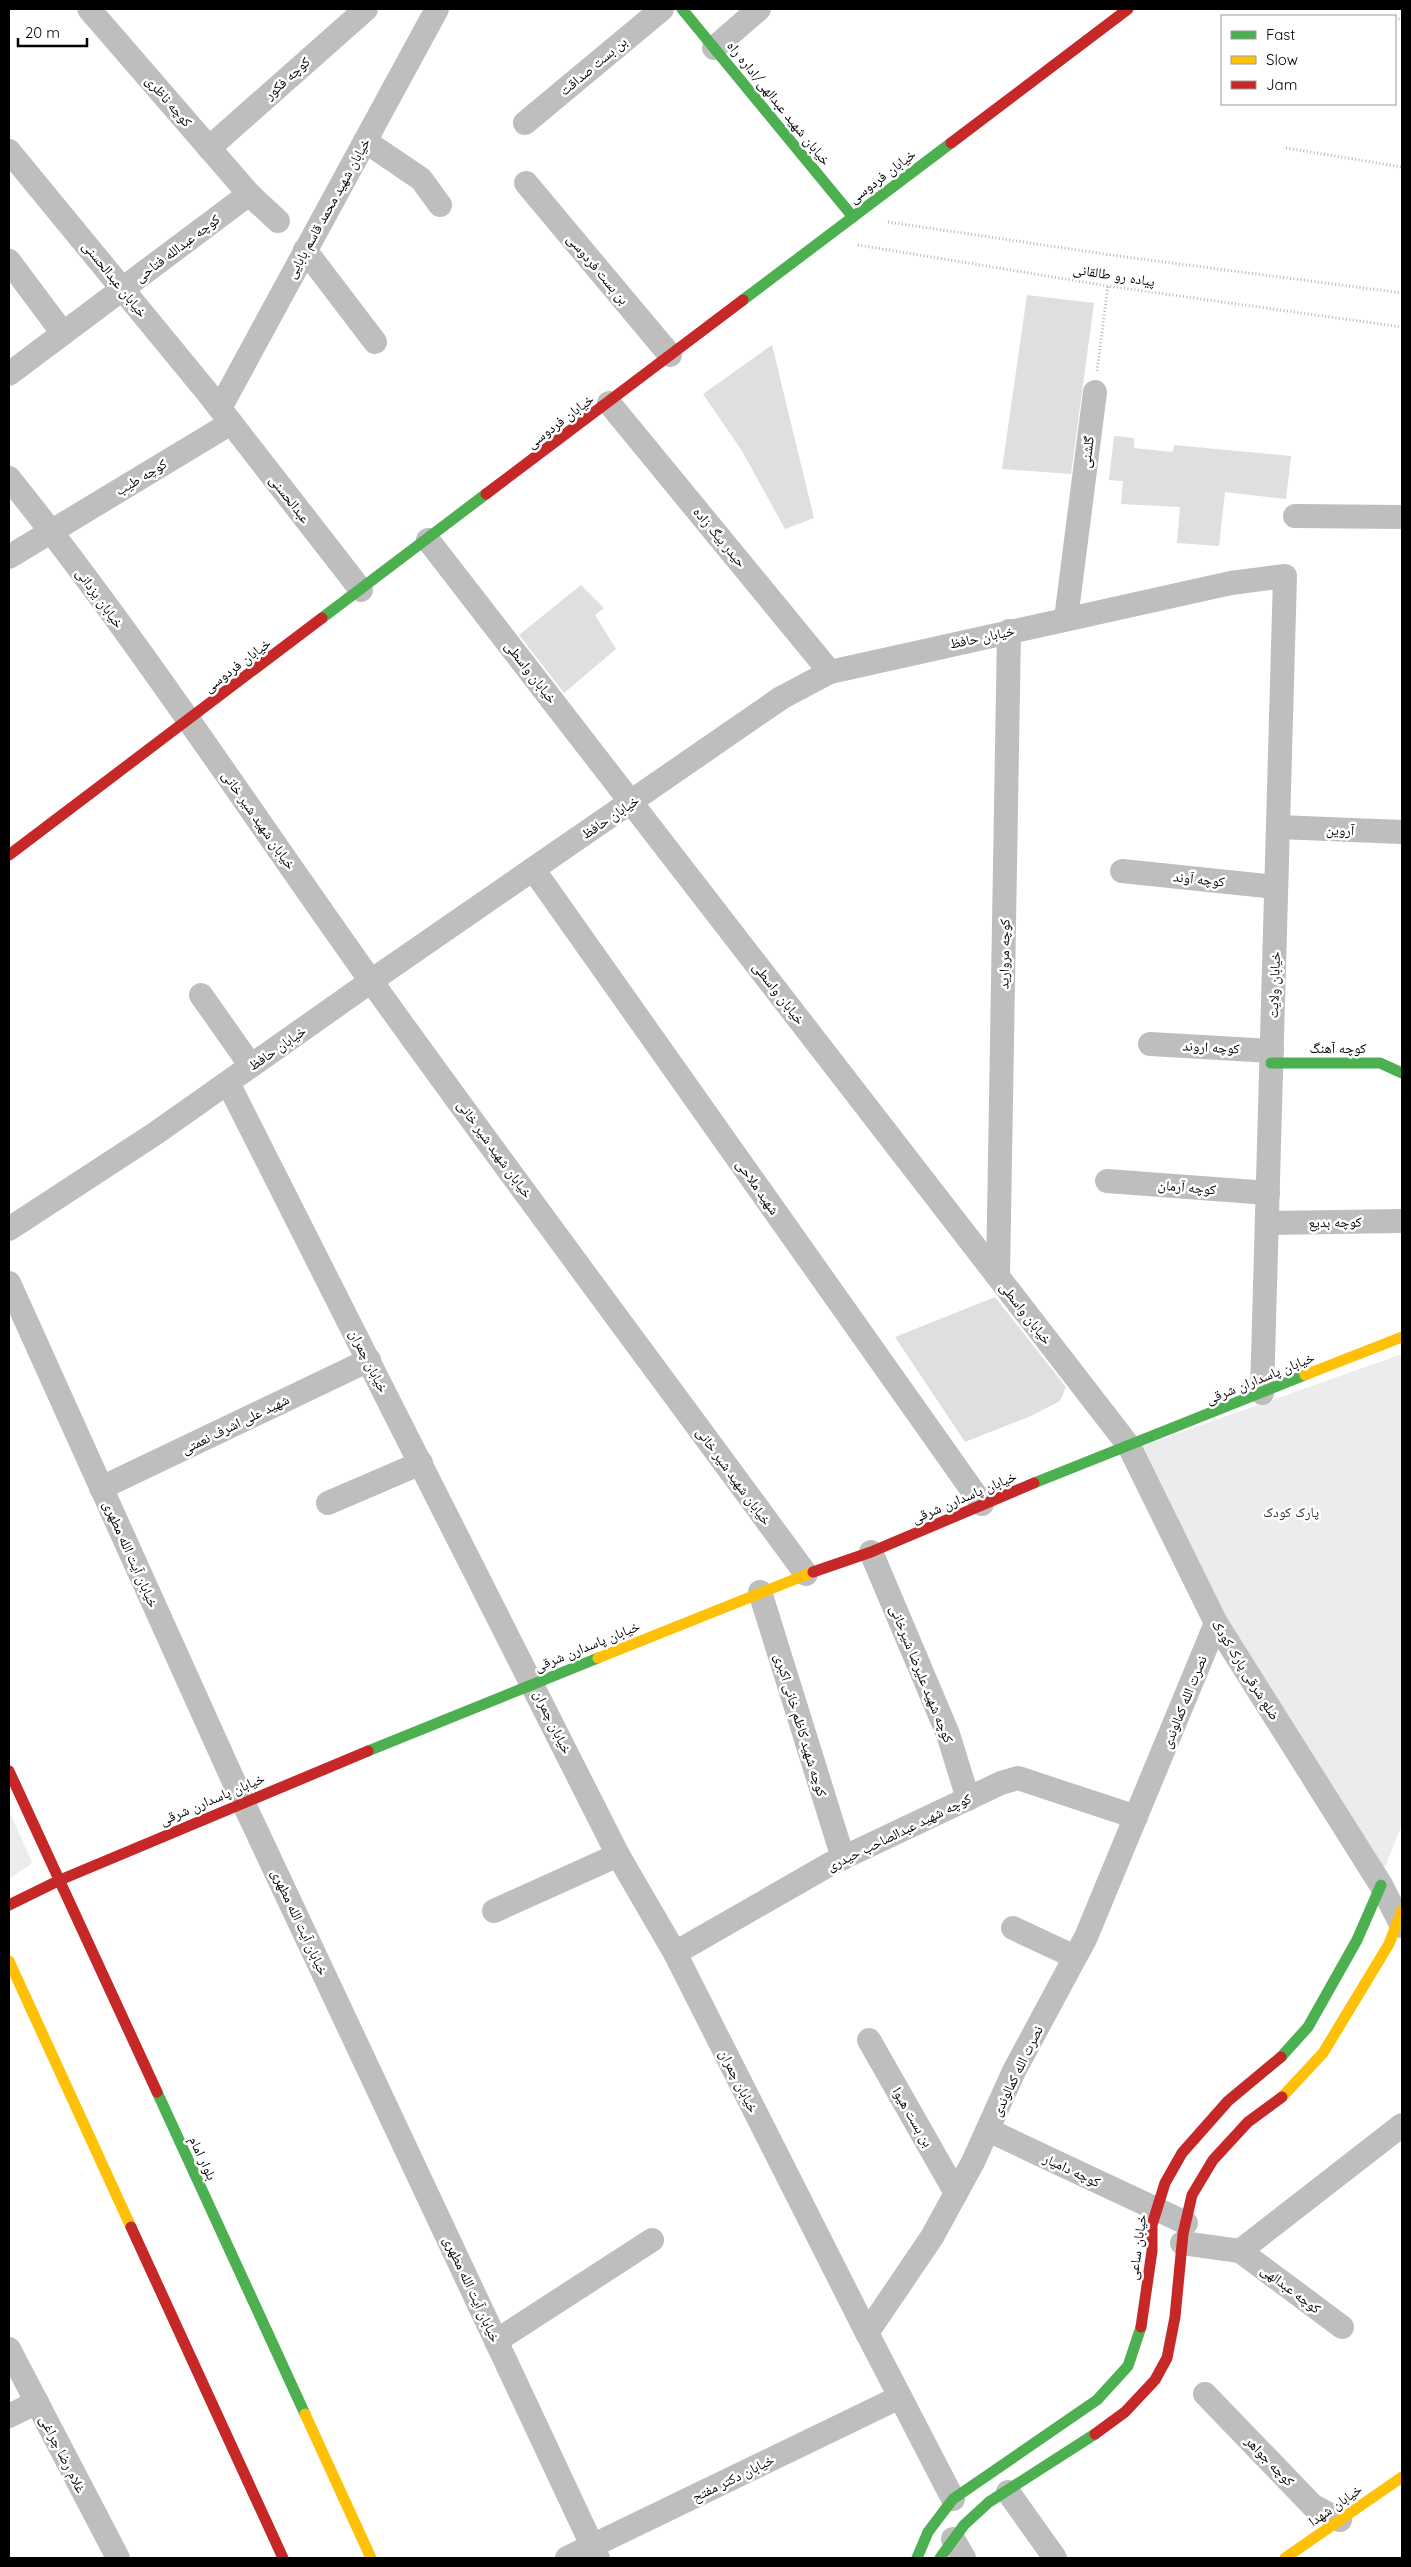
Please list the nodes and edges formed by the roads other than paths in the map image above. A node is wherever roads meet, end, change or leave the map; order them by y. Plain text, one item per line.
1 (89, 9) edge
2 (366, 9) edge
3 (437, 9) edge
4 (662, 9) edge
5 (682, 9) edge
6 (759, 9) edge
7 (1128, 9) edge
8 (714, 48) junction
9 (525, 123) dead end
10 (364, 141) junction
11 (209, 148) junction
12 (9, 151) edge
13 (526, 184) dead end
14 (249, 194) junction
15 (440, 205) dead end
16 (853, 217) junction
17 (278, 221) dead end
18 (305, 250) junction
19 (9, 261) edge
20 (123, 289) junction
21 (62, 332) junction
22 (375, 342) dead end
23 (670, 355) junction
24 (9, 374) edge
25 (1095, 392) road end
26 (609, 403) junction
27 (225, 415) junction
28 (9, 478) edge
29 (1295, 516) dead end
30 (1402, 517) edge
31 (51, 531) junction
32 (428, 540) junction
33 (9, 556) edge
34 (1285, 576) joint
35 (361, 590) junction
36 (1066, 619) junction
37 (1010, 632) junction
38 (830, 672) junction
39 (190, 720) junction
40 (632, 802) junction
41 (1278, 827) junction
42 (1402, 832) edge
43 (10, 850) edge
44 (533, 869) junction
45 (1122, 871) dead end
46 (1276, 887) junction
47 (371, 981) junction
48 (201, 995) dead end
49 (1150, 1044) dead end
50 (1272, 1057) junction
51 (251, 1066) junction
52 (1402, 1073) edge
53 (228, 1082) junction
54 (1107, 1181) dead end
55 (1268, 1193) junction
56 (1402, 1221) edge
57 (1267, 1224) junction
58 (9, 1229) edge
59 (998, 1276) junction
60 (9, 1283) edge
61 (1402, 1337) edge
62 (369, 1360) junction
63 (1262, 1393) junction
64 (1129, 1446) junction
65 (421, 1463) junction
66 (101, 1488) junction
67 (328, 1503) dead end
68 (982, 1504) junction
69 (871, 1552) junction
70 (806, 1574) junction
71 (760, 1592) junction
72 (1216, 1623) junction
73 (534, 1684) junction
74 (9, 1771) edge
75 (968, 1799) junction
76 (243, 1802) junction
77 (1136, 1817) junction
78 (618, 1854) junction
79 (843, 1858) junction
80 (60, 1880) junction
81 (1380, 1885) junction
82 (9, 1905) edge
83 (494, 1911) dead end
84 (1401, 1918) edge
85 (1013, 1928) dead end
86 (675, 1953) junction
87 (1075, 1957) junction
88 (9, 1961) edge
89 (869, 2040) dead end
90 (1402, 2125) edge
91 (988, 2130) junction
92 (956, 2194) junction
93 (1157, 2210) junction
94 (1184, 2233) junction
95 (652, 2240) dead end
96 (1240, 2251) junction
97 (1342, 2328) dead end
98 (867, 2333) junction
99 (496, 2342) junction
100 (9, 2349) edge
101 (1205, 2394) dead end
102 (900, 2397) junction
103 (36, 2402) junction
104 (9, 2416) edge
105 (1402, 2477) edge
106 (1008, 2492) junction
107 (953, 2499) junction
108 (1340, 2520) junction
109 (595, 2552) edge
110 (952, 2552) edge
111 (118, 2558) edge
112 (283, 2558) edge
113 (371, 2558) edge
114 (566, 2558) edge
115 (917, 2558) edge
116 (1055, 2558) edge
117 (1285, 2558) edge

1 - 11 street, کوچه ناظری
2 - 11 street, کوچه فکور
3 - 10 street, خیابان شهید محمد قاسم بابایی
4 - 9 street, بن بست صداقت
5 - 8 street, خیابان شهید عبدالهی/اداره راه
6 - 8 street
7 - 16 street, خیابان فردوسی
8 - 16 street, خیابان شهید عبدالهی/اداره راه
10 - 15 street
10 - 18 street, خیابان شهید محمد قاسم بابایی
11 - 14 street, کوچه ناظری
12 - 20 street, خیابان عبدالحسنی
13 - 23 street, بن بست فردوسی
14 - 17 street, کوچه ناظری
14 - 20 street, کوچه عبدالله فتاحی
16 - 23 street, خیابان فردوسی
18 - 22 street
18 - 27 street, خیابان شهید محمد قاسم بابایی
19 - 21 street
20 - 21 street, کوچه عبدالله فتاحی
20 - 27 street, خیابان عبدالحسنی
21 - 24 street, کوچه عبدالله فتاحی
23 - 26 street, خیابان فردوسی
25 - 36 street, گلشنی
26 - 32 street, خیابان فردوسی
26 - 38 street, حیدر بیگ زاده
27 - 31 street, کوچه طیب
27 - 35 street, عبدالحسنی
28 - 31 street, خیابان یزدانی
29 - 30 street
31 - 33 street, کوچه طیب
31 - 39 street, خیابان یزدانی
32 - 35 street, خیابان فردوسی
32 - 40 street, خیابان واسطی
34 - 36 street, خیابان حافظ
34 - 41 street, خیابان ولایت
35 - 39 street, خیابان فردوسی
36 - 37 street, خیابان حافظ
37 - 38 street, خیابان حافظ
37 - 59 street, کوچه مروارید
38 - 40 street, خیابان حافظ
39 - 43 street, خیابان فردوسی
39 - 47 street, خیابان شهید شیر خانی
40 - 44 street, خیابان حافظ
40 - 59 street, خیابان واسطی
41 - 42 street, آروین
41 - 46 street, خیابان ولایت
44 - 47 street, خیابان حافظ
44 - 68 street, شهید ملاحی
45 - 46 street, کوچه آوند
46 - 50 street, خیابان ولایت
47 - 51 street, خیابان حافظ
47 - 70 street, خیابان شهید شیر خانی
48 - 51 street
49 - 50 street, کوچه اروند
50 - 52 street, کوچه آهنگ
50 - 55 street, خیابان ولایت
51 - 53 street, خیابان حافظ
53 - 58 street, خیابان حافظ
53 - 62 street, خیابان چمران
54 - 55 street, کوچه آرمان
55 - 57 street, خیابان ولایت
56 - 57 street, کوچه بدیع
57 - 63 street, خیابان ولایت
59 - 64 street, خیابان واسطی
60 - 66 street, خیابان آیت الله مطهری
61 - 63 street, خیابان پاسداران شرقی
62 - 65 street, خیابان چمران
62 - 66 street, شهید علی اشرف نعمتی
63 - 64 street, خیابان پاسداران شرقی
64 - 68 street, خیابان پاسدارن شرقی
64 - 72 street, ضلع شرقی پارک کودک
65 - 67 street
65 - 73 street, خیابان چمران
66 - 76 street, خیابان آیت الله مطهری
68 - 69 street, خیابان پاسدارن شرقی
69 - 70 street, خیابان پاسدارن شرقی
69 - 75 street, کوچه شهید علیرضا شیرخانی
70 - 71 street, خیابان پاسدارن شرقی
71 - 73 street, خیابان پاسدارن شرقی
71 - 79 street, کوچه شهید کاظم خانی اکبری
72 - 77 street, نصرت الله کمالوندی
72 - 81 street, ضلع شرقی پارک کودک
73 - 76 street, خیابان پاسدارن شرقی
73 - 78 street, خیابان چمران
74 - 80 street, بلوار امام
75 - 77 street, کوچه شهید عبدالصاحب حیدری
75 - 79 street, کوچه شهید عبدالصاحب حیدری
76 - 80 street, خیابان پاسدارن شرقی
76 - 99 street, خیابان آیت الله مطهری
77 - 87 street, نصرت الله کمالوندی
78 - 83 street
78 - 86 street, خیابان چمران
79 - 86 street, کوچه شهید عبدالصاحب حیدری
80 - 82 street, خیابان پاسدارن شرقی
80 - 113 street, بلوار امام
81 - 84 street, ضلع شرقی پارک کودک
81 - 93 street, خیابان ساعی
84 - 94 street
85 - 87 street
86 - 98 street, خیابان چمران
87 - 91 street, نصرت الله کمالوندی
88 - 112 street
89 - 92 street, بن بست هیوا
90 - 96 street
91 - 92 street, نصرت الله کمالوندی
91 - 93 street, کوچه دامیار
92 - 98 street, نصرت الله کمالوندی
93 - 94 street, کوچه دامیار
93 - 107 street, خیابان ساعی
94 - 96 street, کوچه دامیار
94 - 106 street
95 - 99 street
96 - 97 street, کوچه عبدالهی
98 - 102 street
99 - 109 street, خیابان آیت الله مطهری
100 - 103 street, غلام رضا چراغی
101 - 108 street, کوچه جواهر
102 - 107 street
102 - 109 street, خیابان دکتر مفتح
103 - 104 street
103 - 111 street, غلام رضا چراغی
105 - 108 street, خیابان شهدا
106 - 110 street
106 - 116 street
107 - 115 street, خیابان ساعی
108 - 117 street, خیابان شهدا
109 - 114 street, خیابان دکتر مفتح

